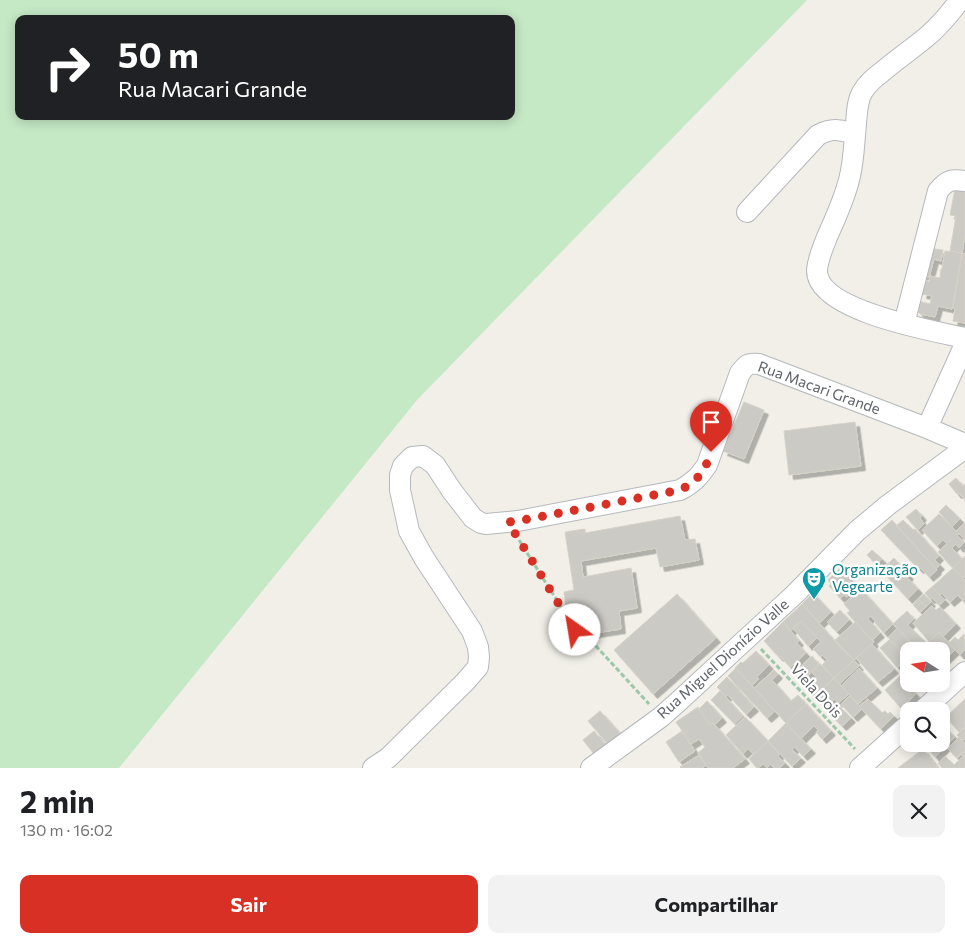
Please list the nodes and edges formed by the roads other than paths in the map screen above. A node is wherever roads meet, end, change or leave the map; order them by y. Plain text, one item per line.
1 (960, 0) edge
2 (855, 134) junction
3 (965, 181) edge
4 (747, 212) dead end
5 (904, 324) junction
6 (965, 338) edge
7 (965, 344) edge
8 (927, 428) junction
9 (965, 444) edge
10 (965, 448) edge
11 (965, 672) edge
12 (932, 702) edge
13 (900, 732) edge
14 (864, 765) edge
15 (373, 768) edge
16 (591, 768) edge

1 - 2 street
2 - 4 street
2 - 5 street
3 - 5 street
5 - 6 street
7 - 8 street
8 - 9 street, Rua Macari Grande
8 - 15 street, Rua Macari Grande
10 - 16 street, Rua Miguel Dionízio Valle
11 - 12 street
13 - 14 street

